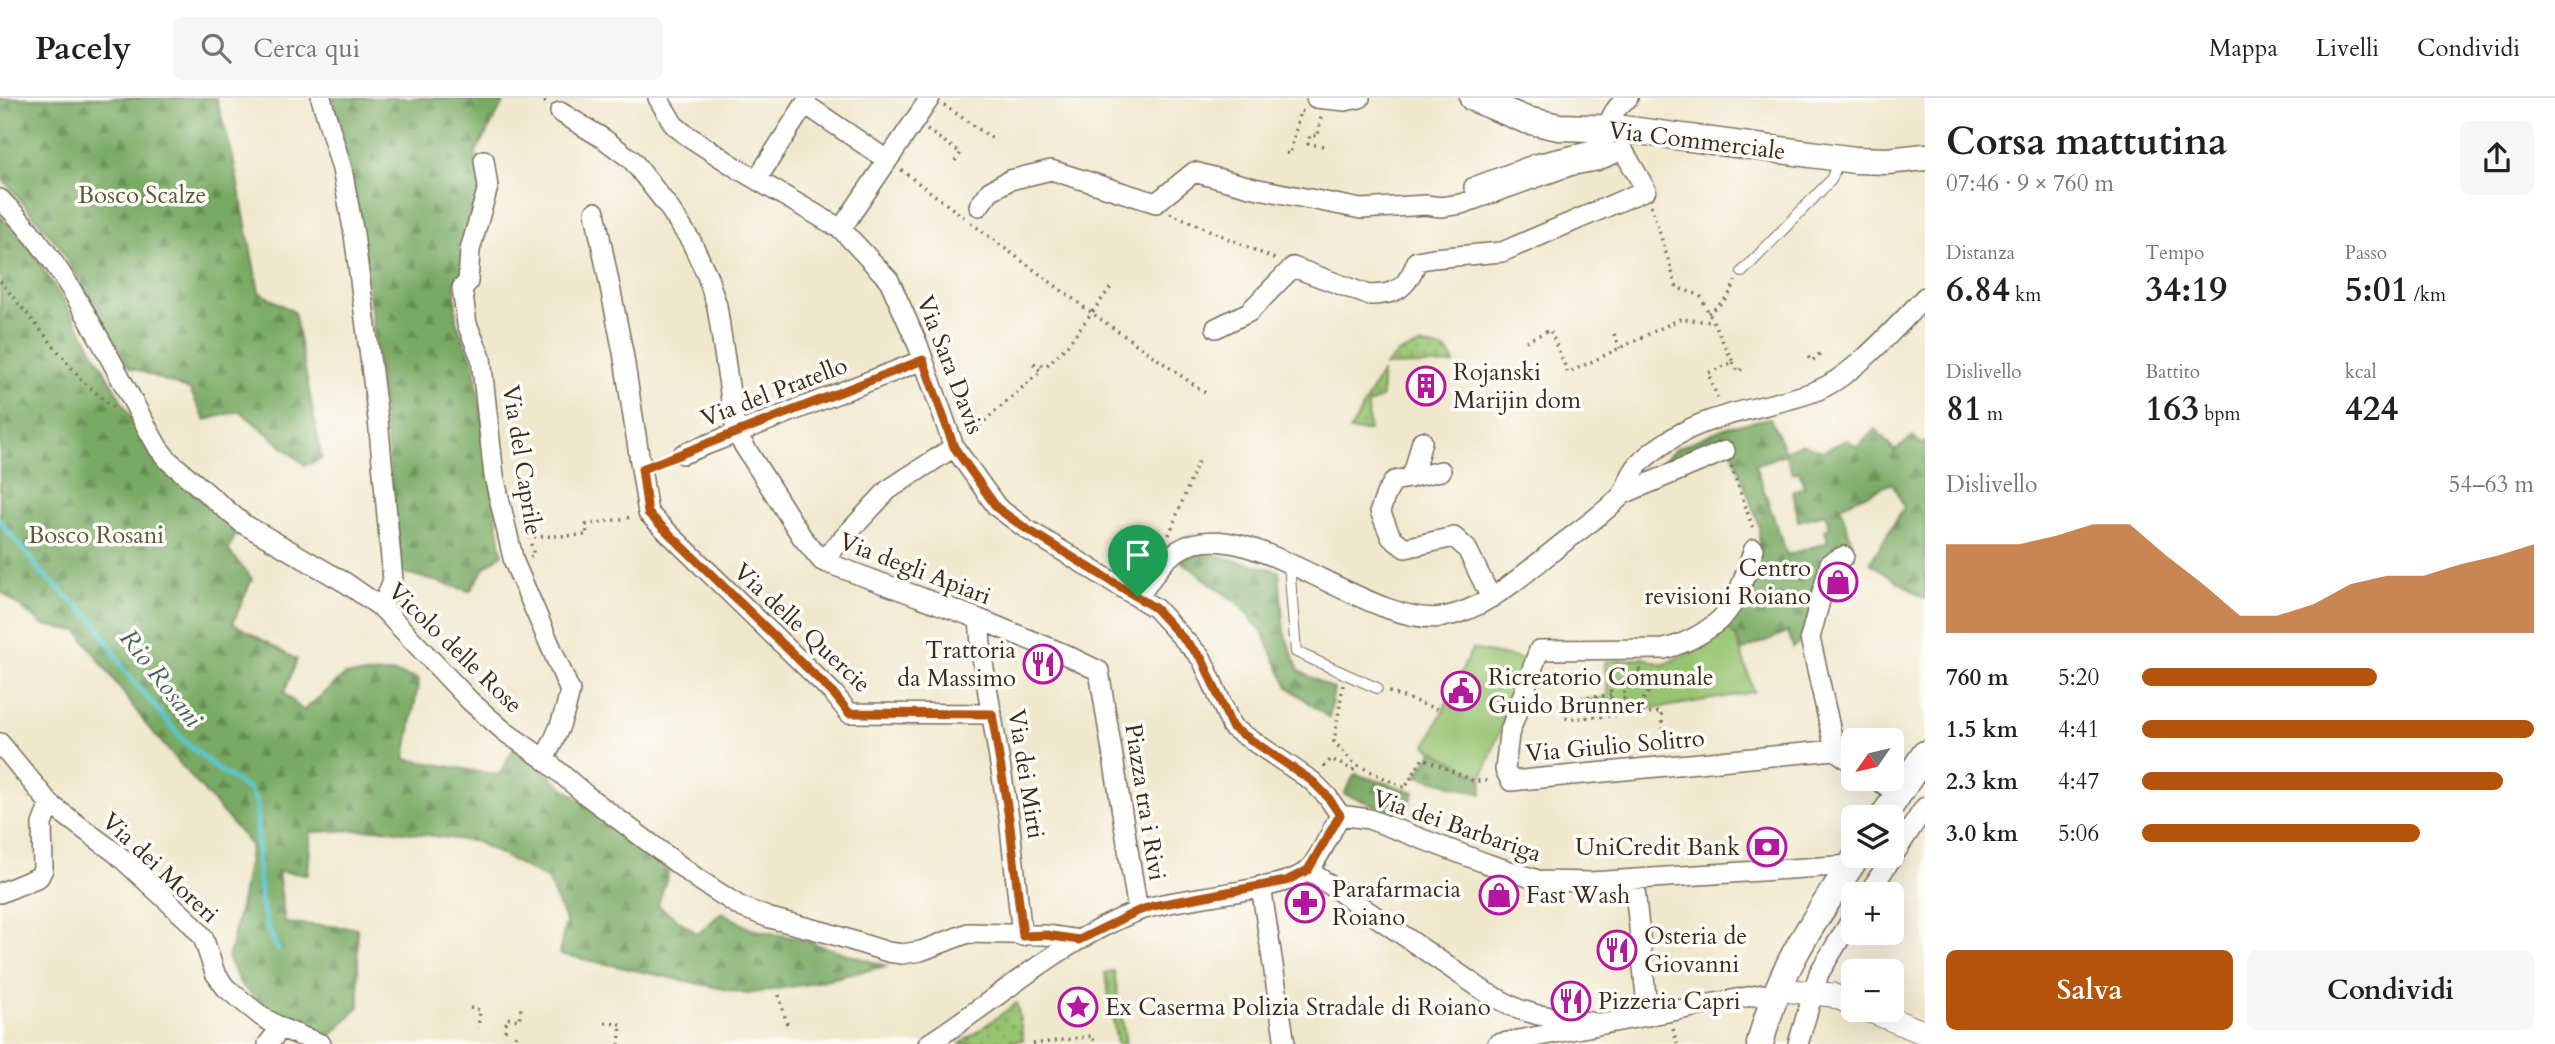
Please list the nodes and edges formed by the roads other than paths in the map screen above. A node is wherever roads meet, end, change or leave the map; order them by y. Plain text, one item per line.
1 (321, 98) edge
2 (658, 98) edge
3 (1316, 98) edge
4 (1360, 98) edge
5 (1473, 98) edge
6 (1628, 98) edge
7 (934, 99) edge
8 (560, 112) dead end
9 (1607, 129) junction
10 (1630, 140) junction
11 (1925, 156) edge
12 (1840, 159) junction
13 (484, 160) dead end
14 (887, 160) junction
15 (757, 179) junction
16 (0, 199) edge
17 (1426, 205) junction
18 (979, 206) dead end
19 (595, 212) dead end
20 (841, 229) junction
21 (1742, 272) road end
22 (1925, 297) edge
23 (1216, 328) dead end
24 (923, 360) junction
25 (736, 433) junction
26 (1422, 441) dead end
27 (954, 447) junction
28 (1725, 451) road end
29 (683, 454) dead end
30 (1441, 471) dead end
31 (1410, 478) junction
32 (1623, 494) junction
33 (1754, 548) road end
34 (1844, 556) dead end
35 (822, 561) junction
36 (1289, 564) junction
37 (1138, 597) junction
38 (1491, 597) junction
39 (382, 608) junction
40 (979, 619) junction
41 (1099, 671) joint
42 (1377, 688) road end
43 (992, 714) junction
44 (0, 743) edge
45 (1835, 750) junction
46 (1841, 754) edge
47 (1925, 754) edge
48 (544, 758) junction
49 (1894, 791) edge
50 (1898, 794) junction
51 (50, 804) junction
52 (1891, 805) edge
53 (1925, 807) edge
54 (1340, 815) junction
55 (1841, 861) edge
56 (1849, 868) edge
57 (1308, 870) junction
58 (1634, 879) junction
59 (1876, 882) edge
60 (1261, 886) junction
61 (0, 893) edge
62 (1138, 911) junction
63 (1023, 936) junction
64 (1841, 937) edge
65 (1079, 940) junction
66 (1802, 992) junction
67 (1763, 994) dead end
68 (1841, 999) edge
69 (1648, 1016) junction
70 (1899, 1022) edge
71 (1605, 1024) junction
72 (281, 1028) junction
73 (1925, 1032) edge
74 (268, 1044) edge
75 (321, 1044) edge
76 (928, 1044) edge
77 (1285, 1044) edge
78 (1497, 1044) edge
79 (1760, 1044) edge
80 (1798, 1044) edge

1 - 39 street
2 - 15 street, Via Sara Davis
3 - 4 street
5 - 9 main road, Via Commerciale
6 - 9 street
7 - 14 street
8 - 25 street, Via degli Apiari
9 - 10 main road, Via Commerciale
9 - 17 street
10 - 12 main road, Via Commerciale
10 - 17 street
10 - 23 street
11 - 12 main road, Via Commerciale
12 - 21 lane
13 - 48 street, Via del Caprile
14 - 15 street
14 - 20 street
15 - 20 street, Via Sara Davis
16 - 39 street, Vicolo delle Rose
17 - 18 street
19 - 43 street, Via delle Quercie
20 - 24 street, Via Sara Davis
22 - 32 street
24 - 25 street, Via del Pratello
24 - 27 street, Via Sara Davis
25 - 29 street, Via del Pratello
25 - 35 street, Via degli Apiari
26 - 31 street
27 - 35 street
27 - 37 street, Via Sara Davis
28 - 32 street
30 - 31 street
31 - 38 street
32 - 38 street
33 - 45 street, Via Giulio Solitro
34 - 45 street
35 - 40 street, Via degli Apiari
36 - 37 street
36 - 38 street
36 - 42 lane
37 - 54 street, Via Sara Davis
39 - 48 street, Vicolo delle Rose
40 - 41 street, Via degli Apiari
40 - 43 street, Via dei Mirti
41 - 62 street, Piazza tra i Rivi
43 - 63 street, Via dei Mirti
44 - 51 street, Via dei Moreri
45 - 46 street
47 - 50 main road
48 - 63 street, Vicolo delle Rose
49 - 50 street
50 - 52 main road
51 - 61 street
51 - 72 street, Via dei Moreri
53 - 59 street
54 - 57 street
54 - 58 street, Via dei Barbariga
55 - 58 street, Via dei Barbariga
56 - 79 main road
57 - 60 street, Piazza tra i Rivi
57 - 71 street
58 - 69 street
60 - 62 street, Piazza tra i Rivi
60 - 77 street
62 - 65 street
63 - 65 street, Vicolo delle Rose
64 - 66 street
65 - 76 street
66 - 68 street
66 - 80 street
67 - 69 street
69 - 71 street
70 - 73 street
71 - 78 street
72 - 74 street
72 - 75 street, Via dei Moreri

